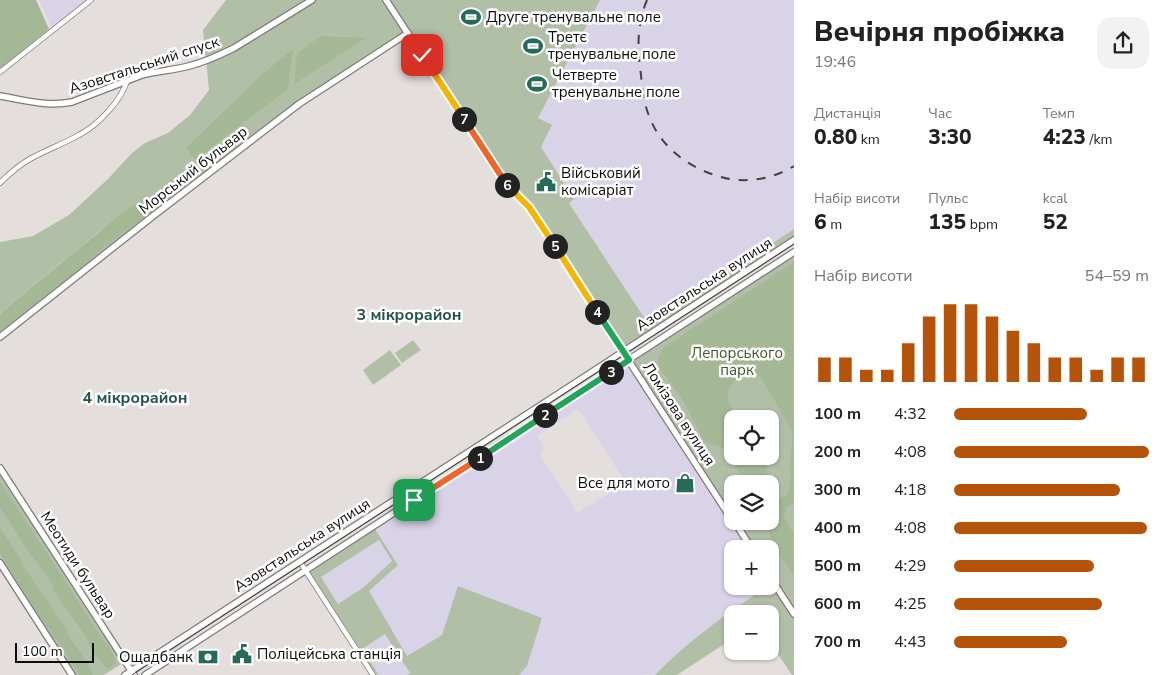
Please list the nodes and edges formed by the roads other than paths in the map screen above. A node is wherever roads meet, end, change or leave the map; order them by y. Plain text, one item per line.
1 (91, 0) edge
2 (312, 0) edge
3 (386, 0) edge
4 (408, 33) junction
5 (0, 72) edge
6 (127, 81) junction
7 (0, 96) edge
8 (0, 183) edge
9 (794, 240) edge
10 (794, 252) edge
11 (0, 337) edge
12 (623, 352) junction
13 (629, 360) junction
14 (0, 468) edge
15 (724, 506) edge
16 (300, 562) junction
17 (0, 563) edge
18 (305, 571) junction
19 (779, 591) edge
20 (794, 614) edge
21 (133, 673) edge
22 (72, 675) edge
23 (125, 675) edge
24 (145, 675) edge
25 (373, 675) edge

1 - 5 street
2 - 6 street, Азовстальський спуск
3 - 4 street, Ломізова вулиця
4 - 11 street, Морський бульвар
4 - 12 street, Ломізова вулиця
6 - 7 street, Азовстальський спуск
6 - 8 street
9 - 12 street, Азовстальська вулиця
10 - 13 street, Азовстальська вулиця
12 - 13 street, Ломізова вулиця
12 - 16 street, Азовстальська вулиця
13 - 15 street, Ломізова вулиця
13 - 18 street, Азовстальська вулиця
14 - 21 street, Меотиди бульвар
16 - 18 street
16 - 21 street, Азовстальська вулиця
17 - 22 street
18 - 24 street, Азовстальська вулиця
18 - 25 street
19 - 20 street
21 - 23 street, Азовстальська вулиця

